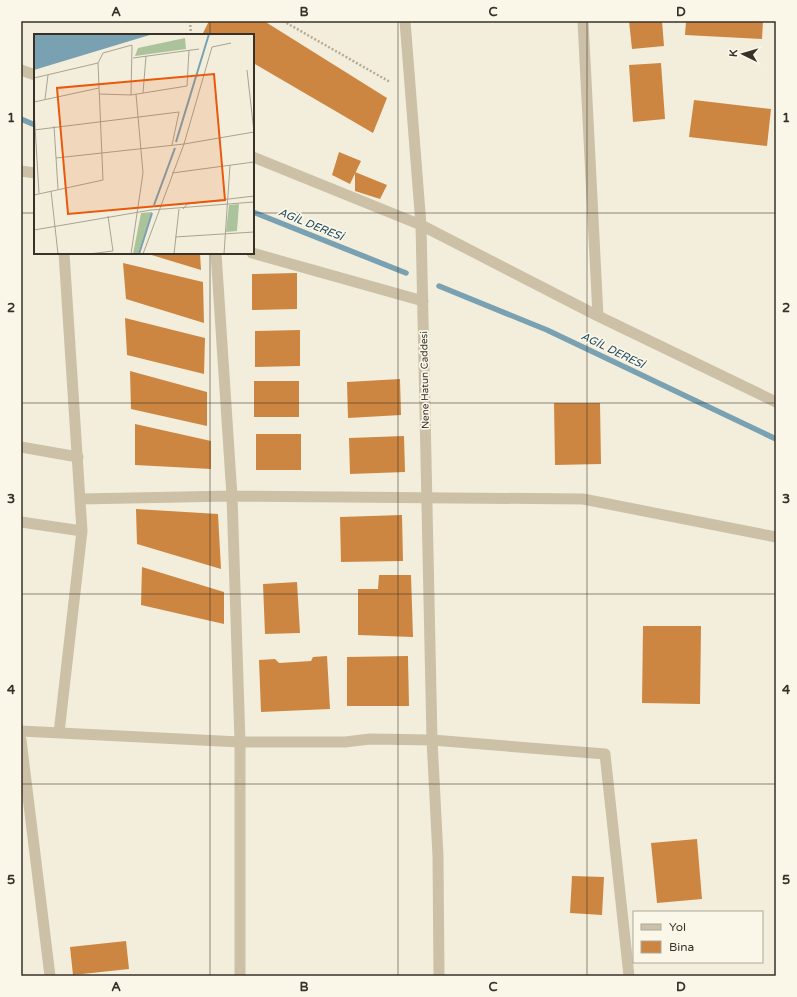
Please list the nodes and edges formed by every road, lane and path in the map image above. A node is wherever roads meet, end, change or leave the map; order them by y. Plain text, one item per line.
1 (190, 21) edge
2 (283, 21) edge
3 (404, 21) edge
4 (583, 21) edge
5 (191, 34) edge
6 (21, 70) edge
7 (34, 75) edge
8 (390, 82) dead end
9 (254, 157) edge
10 (21, 171) edge
11 (34, 173) edge
12 (421, 225) junction
13 (64, 254) edge
14 (216, 254) edge
15 (254, 254) edge
16 (423, 301) junction
17 (598, 316) junction
18 (776, 402) edge
19 (21, 447) edge
20 (78, 457) junction
21 (232, 496) junction
22 (427, 498) junction
23 (80, 499) junction
24 (21, 522) edge
25 (82, 531) junction
26 (776, 537) edge
27 (21, 731) edge
28 (59, 733) junction
29 (21, 740) edge
30 (432, 740) junction
31 (240, 742) junction
32 (50, 976) edge
33 (240, 976) edge
34 (439, 976) edge
35 (629, 976) edge

1 - 5 path
2 - 8 path
3 - 12 street, Nene Hatun Caddesi
4 - 17 street
6 - 7 street
9 - 12 street
10 - 11 street
12 - 16 street, Nene Hatun Caddesi
12 - 17 street
13 - 20 street
14 - 21 street
15 - 16 street
16 - 22 street, Nene Hatun Caddesi
17 - 18 street
19 - 20 street
20 - 23 street
21 - 22 street
21 - 23 street
21 - 31 street
22 - 26 street
22 - 30 street, Nene Hatun Caddesi
23 - 25 street
24 - 25 street
25 - 28 street
27 - 28 street
28 - 31 street
29 - 32 street
30 - 31 street
30 - 34 street, Nene Hatun Caddesi
30 - 35 street
31 - 33 street

